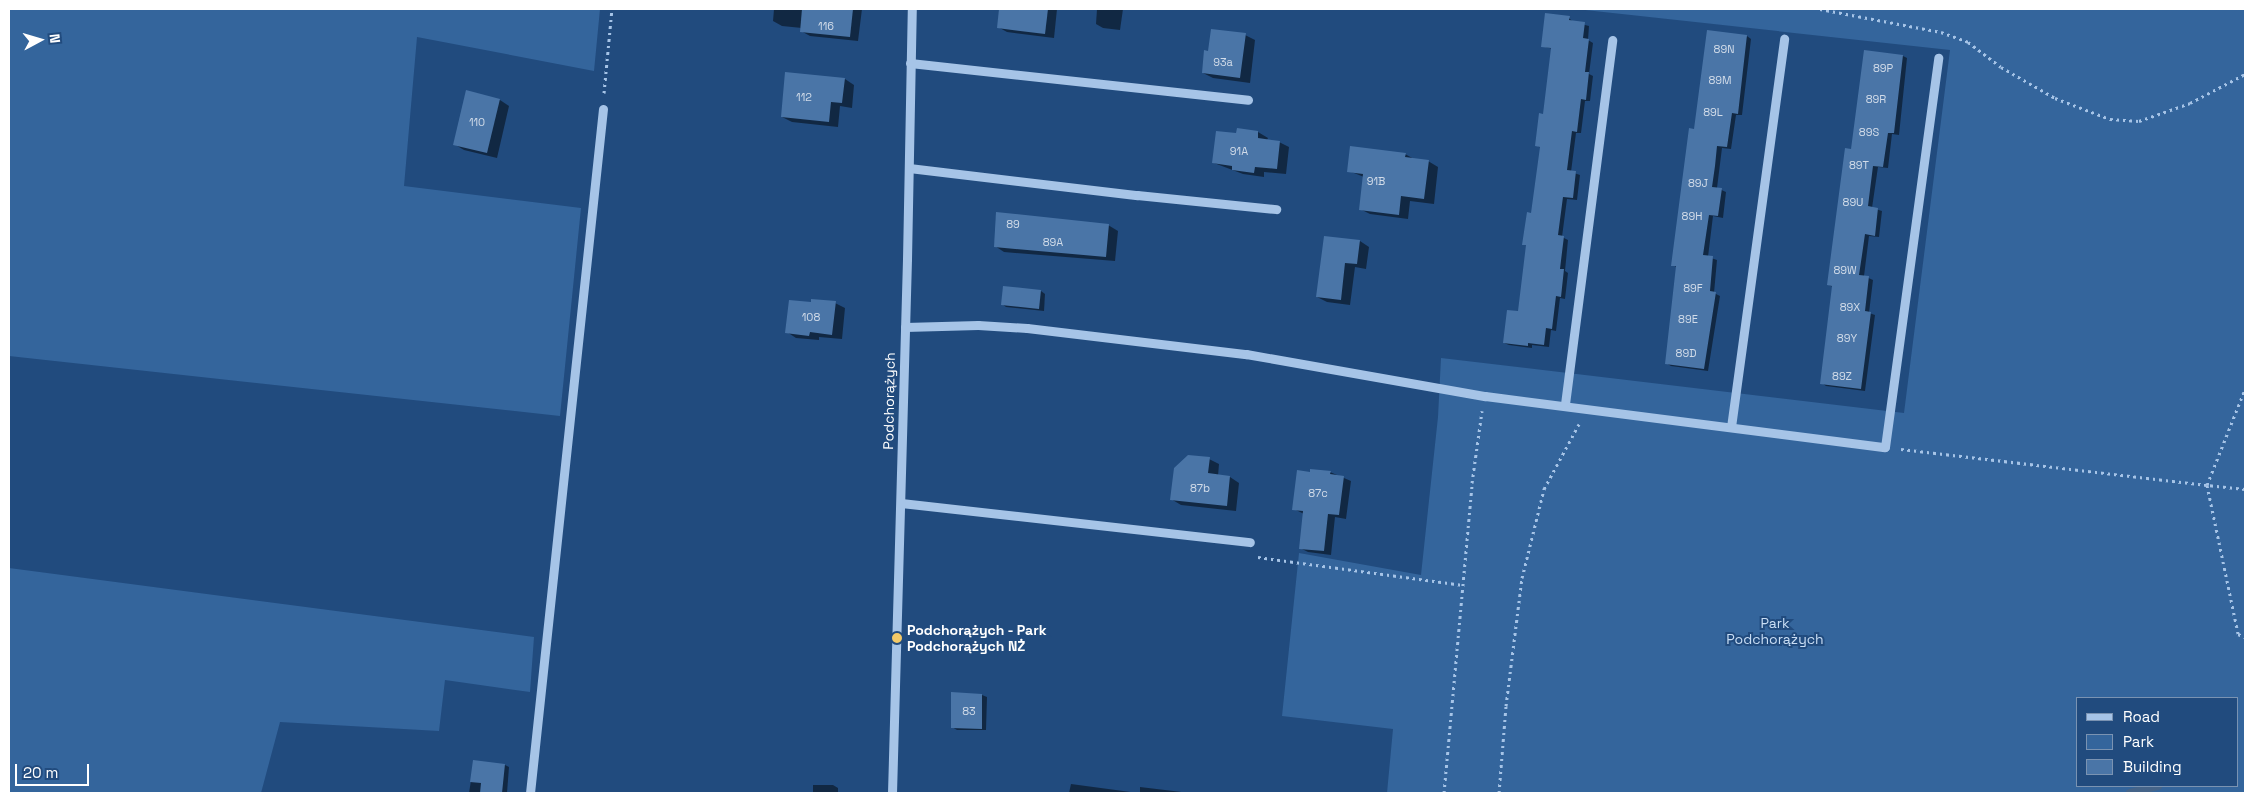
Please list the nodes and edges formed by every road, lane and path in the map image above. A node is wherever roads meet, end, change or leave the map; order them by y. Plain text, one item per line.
1 (612, 9) edge
2 (912, 9) edge
3 (1820, 9) edge
4 (1784, 39) dead end
5 (1612, 40) dead end
6 (1938, 58) dead end
7 (910, 63) junction
8 (2245, 74) edge
9 (1248, 100) dead end
10 (603, 109) joint
11 (909, 168) junction
12 (1276, 209) dead end
13 (905, 327) junction
14 (2245, 389) edge
15 (1484, 396) junction
16 (1565, 404) junction
17 (1588, 409) junction
18 (1732, 427) junction
19 (1885, 447) junction
20 (2207, 485) junction
21 (2245, 489) edge
22 (900, 503) junction
23 (1247, 542) joint
24 (1463, 585) junction
25 (2245, 637) edge
26 (530, 793) edge
27 (892, 793) edge
28 (1444, 793) edge
29 (1499, 793) edge

1 - 10 path
2 - 7 street, Podchorążych
3 - 8 path
4 - 18 street
5 - 16 street
6 - 19 street
7 - 9 street
7 - 11 street, Podchorążych
10 - 26 street
11 - 12 street
11 - 13 street, Podchorążych
13 - 15 street
13 - 22 street, Podchorążych
14 - 20 path
15 - 16 street
15 - 24 path
16 - 17 street
17 - 18 street
17 - 29 path
18 - 19 street
19 - 20 path
20 - 21 path
20 - 25 path
22 - 23 street
22 - 27 street, Podchorążych
23 - 24 path
24 - 28 path

